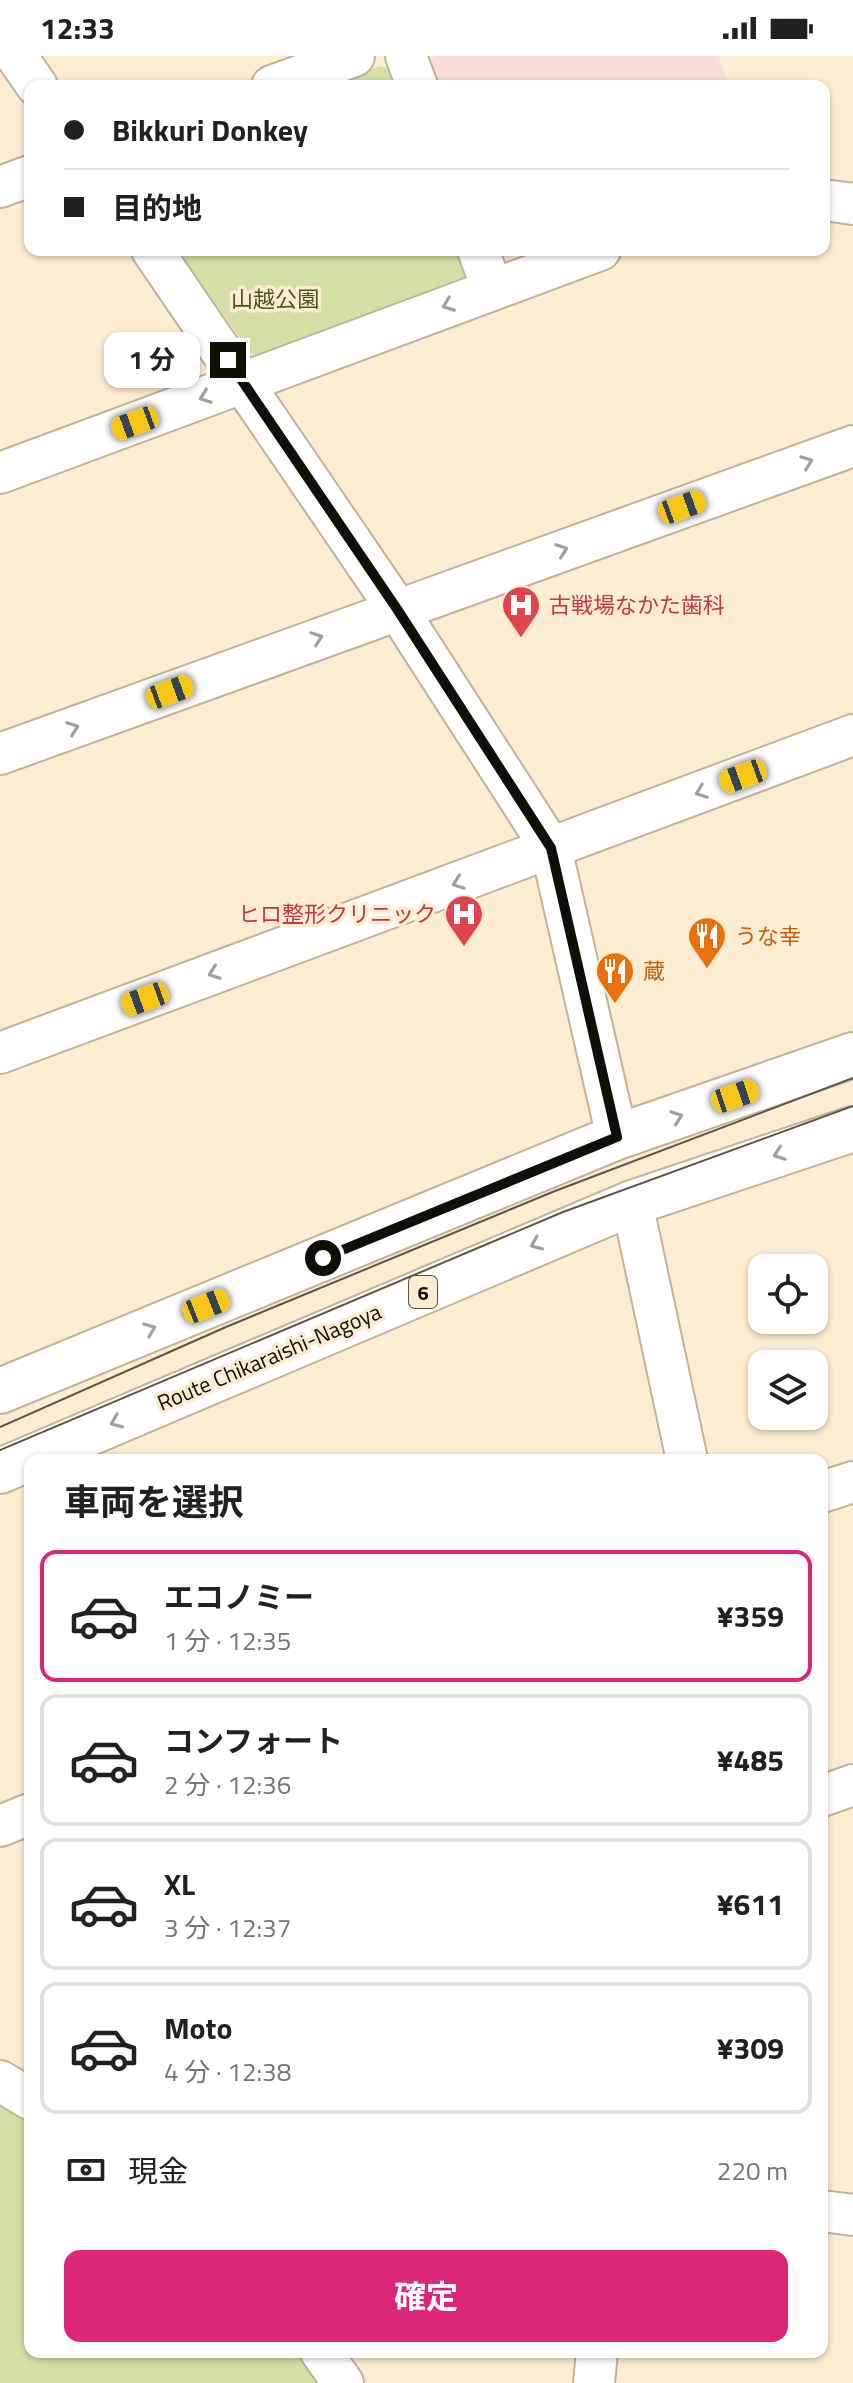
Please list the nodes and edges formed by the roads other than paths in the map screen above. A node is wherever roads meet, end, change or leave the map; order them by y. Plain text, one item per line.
1 (16, 56) edge
2 (354, 56) edge
3 (406, 56) edge
4 (33, 80) edge
5 (288, 80) edge
6 (415, 80) edge
7 (24, 178) edge
8 (0, 187) edge
9 (830, 201) edge
10 (853, 204) edge
11 (156, 256) edge
12 (480, 256) edge
13 (583, 256) edge
14 (492, 288) junction
15 (243, 382) junction
16 (853, 446) edge
17 (0, 473) edge
18 (397, 609) junction
19 (853, 735) edge
20 (0, 754) edge
21 (551, 848) junction
22 (0, 1053) edge
23 (853, 1055) edge
24 (853, 1129) edge
25 (617, 1137) junction
26 (632, 1203) junction
27 (0, 1391) edge
28 (40, 1454) edge
29 (686, 1454) edge
30 (24, 1461) edge
31 (0, 1471) edge
32 (853, 1482) edge
33 (828, 1490) edge
34 (853, 1785) edge
35 (828, 1794) edge
36 (24, 1816) edge
37 (0, 1826) edge
38 (0, 2081) edge
39 (24, 2095) edge
40 (828, 2212) edge
41 (853, 2215) edge
42 (325, 2358) edge
43 (596, 2358) edge
44 (343, 2383) edge
45 (594, 2383) edge

1 - 4 street
2 - 5 street
3 - 6 street
7 - 8 street
9 - 10 street
11 - 15 street
12 - 14 street
13 - 14 street
14 -> 15 street
15 -> 17 street
15 - 18 street
18 -> 16 street
20 -> 18 street
18 - 21 street
19 -> 21 street
21 -> 22 street
21 - 25 street
25 -> 23 main road
24 -> 26 main road, Route Chikaraishi-Nagoya / 6
27 -> 25 main road
26 -> 28 main road, Route Chikaraishi-Nagoya / 6
26 - 29 street
30 -> 31 main road, Route Chikaraishi-Nagoya / 6
32 - 33 street
34 - 35 street
36 - 37 street
38 - 39 street
40 - 41 street
42 - 44 street
43 - 45 street

